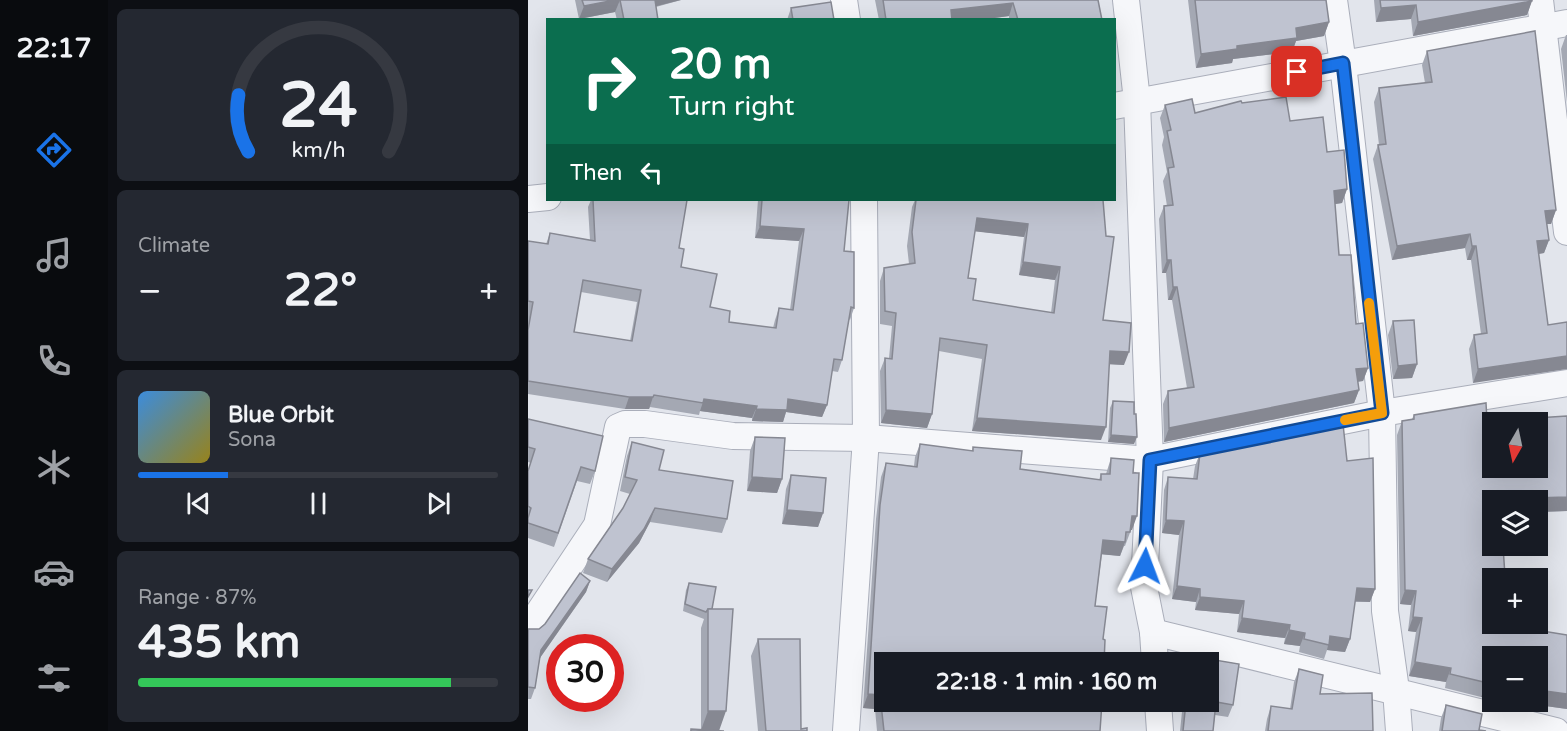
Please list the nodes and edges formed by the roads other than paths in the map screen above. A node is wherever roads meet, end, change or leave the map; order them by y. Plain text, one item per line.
1 (844, 0) edge
2 (1126, 0) edge
3 (1334, 0) edge
4 (1539, 0) edge
5 (847, 18) edge
6 (1555, 25) edge
7 (1343, 63) junction
8 (1126, 104) edge
9 (546, 197) edge
10 (528, 199) edge
11 (864, 201) edge
12 (1567, 232) edge
13 (1567, 383) edge
14 (1382, 413) junction
15 (866, 438) junction
16 (1150, 460) junction
17 (529, 627) edge
18 (1153, 632) junction
19 (1154, 652) edge
20 (1396, 690) junction
21 (1159, 712) edge
22 (846, 731) edge
23 (1160, 731) edge
24 (1399, 731) edge
25 (1556, 731) edge

1 - 5 street
2 - 8 street
3 - 7 street
4 - 6 street
6 - 7 street
6 - 12 street
7 - 8 street
7 - 14 street
8 - 16 street
9 - 10 street
11 - 15 street
13 - 14 street
14 - 16 street
14 - 20 street
15 - 16 street
15 - 17 street
15 - 22 street
16 - 18 street
18 - 19 street
18 - 20 street
20 - 24 street
20 - 25 street
21 - 23 street

